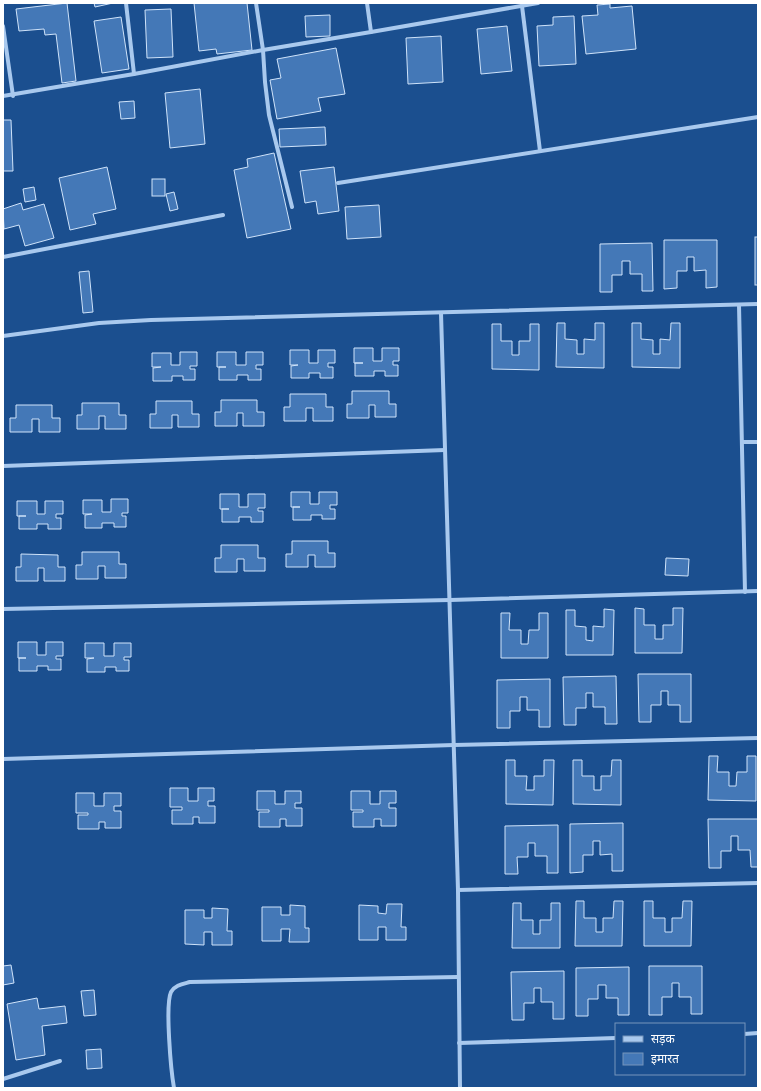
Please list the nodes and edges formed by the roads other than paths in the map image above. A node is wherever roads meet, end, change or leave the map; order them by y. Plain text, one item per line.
1 (126, 3) edge
2 (256, 3) edge
3 (367, 3) edge
4 (538, 3) edge
5 (522, 6) junction
6 (3, 26) edge
7 (371, 32) junction
8 (263, 50) junction
9 (134, 74) junction
10 (3, 96) edge
11 (13, 96) junction
12 (758, 117) edge
13 (540, 151) junction
14 (338, 183) dead end
15 (292, 207) dead end
16 (223, 216) dead end
17 (3, 257) edge
18 (758, 304) edge
19 (739, 305) junction
20 (441, 313) junction
21 (3, 336) edge
22 (742, 442) junction
23 (758, 442) edge
24 (445, 450) junction
25 (3, 466) edge
26 (758, 591) edge
27 (745, 592) junction
28 (450, 600) junction
29 (3, 609) edge
30 (758, 738) edge
31 (454, 745) junction
32 (3, 759) edge
33 (758, 883) edge
34 (458, 890) junction
35 (458, 977) junction
36 (758, 1033) edge
37 (745, 1034) edge
38 (615, 1038) edge
39 (459, 1043) junction
40 (60, 1061) dead end
41 (3, 1079) edge
42 (174, 1088) edge
43 (460, 1088) edge

1 - 9 street
2 - 8 street
3 - 7 street
4 - 5 street
5 - 7 street
5 - 13 street
6 - 11 street
7 - 8 street
8 - 9 street
8 - 15 street
9 - 11 street
10 - 11 street
12 - 13 street
13 - 14 street
16 - 17 street
18 - 19 street
19 - 20 street
19 - 22 street
20 - 21 street
20 - 24 street
22 - 23 street
22 - 27 street
24 - 25 street
24 - 28 street
26 - 27 street
27 - 28 street
28 - 29 street
28 - 31 street
30 - 31 street
31 - 32 street
31 - 34 street
33 - 34 street
34 - 35 street
35 - 39 street
35 - 42 street
36 - 37 street
38 - 39 street
39 - 43 street
40 - 41 street

